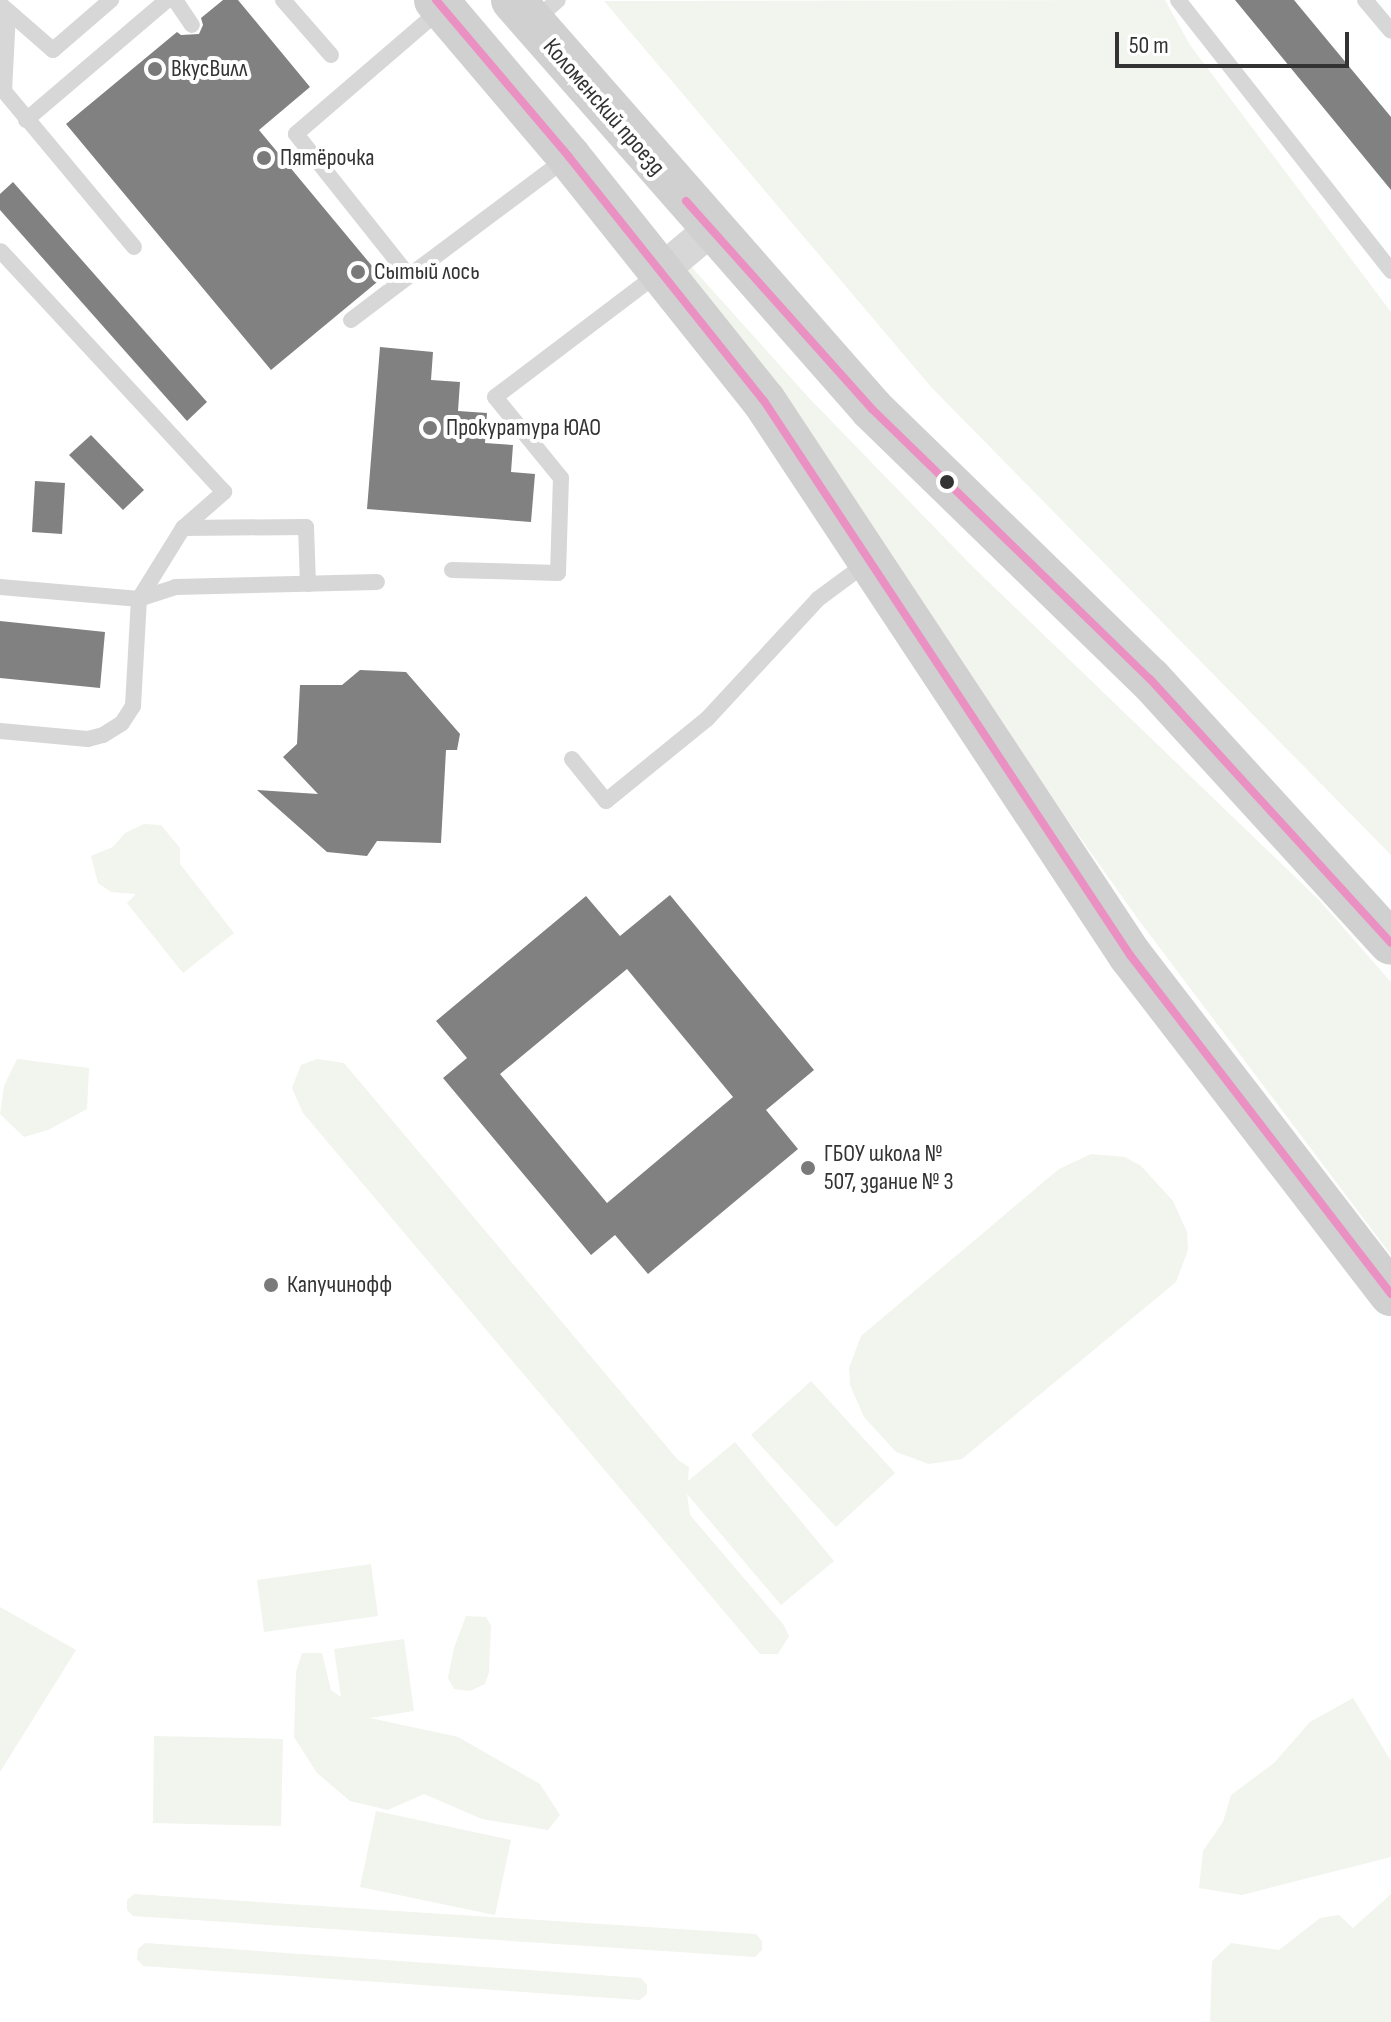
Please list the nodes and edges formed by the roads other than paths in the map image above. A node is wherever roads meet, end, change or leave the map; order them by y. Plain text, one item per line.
1 (111, 0) edge
2 (167, 0) edge
3 (175, 0) edge
4 (283, 0) edge
5 (1178, 0) edge
6 (1365, 0) edge
7 (439, 4) edge
8 (534, 8) edge
9 (4, 9) edge
10 (192, 25) dead end
11 (1391, 31) edge
12 (331, 55) dead end
13 (26, 120) junction
14 (569, 157) junction
15 (711, 229) junction
16 (134, 247) dead end
17 (1, 251) edge
18 (1391, 271) edge
19 (660, 272) junction
20 (409, 276) junction
21 (351, 320) dead end
22 (183, 528) junction
23 (869, 561) junction
24 (452, 570) dead end
25 (377, 582) dead end
26 (308, 584) junction
27 (0, 587) edge
28 (139, 599) junction
29 (0, 731) edge
30 (572, 759) dead end
31 (1391, 943) edge
32 (1391, 1294) edge

1 - 9 lane
2 - 13 lane
3 - 10 lane
4 - 12 lane
5 - 18 lane
6 - 11 lane
7 - 14 main road
7 - 20 lane
8 - 15 main road, Коломенский проезд
9 - 13 lane
13 - 16 lane
14 - 19 main road
14 - 20 lane
15 - 19 street
15 - 31 main road, Коломенский проезд
17 - 22 lane
19 - 23 main road
19 - 24 lane
20 - 21 lane
22 - 26 lane
22 - 28 lane
23 - 30 lane
23 - 32 main road
25 - 26 lane
26 - 28 lane
27 - 28 lane
28 - 29 lane

